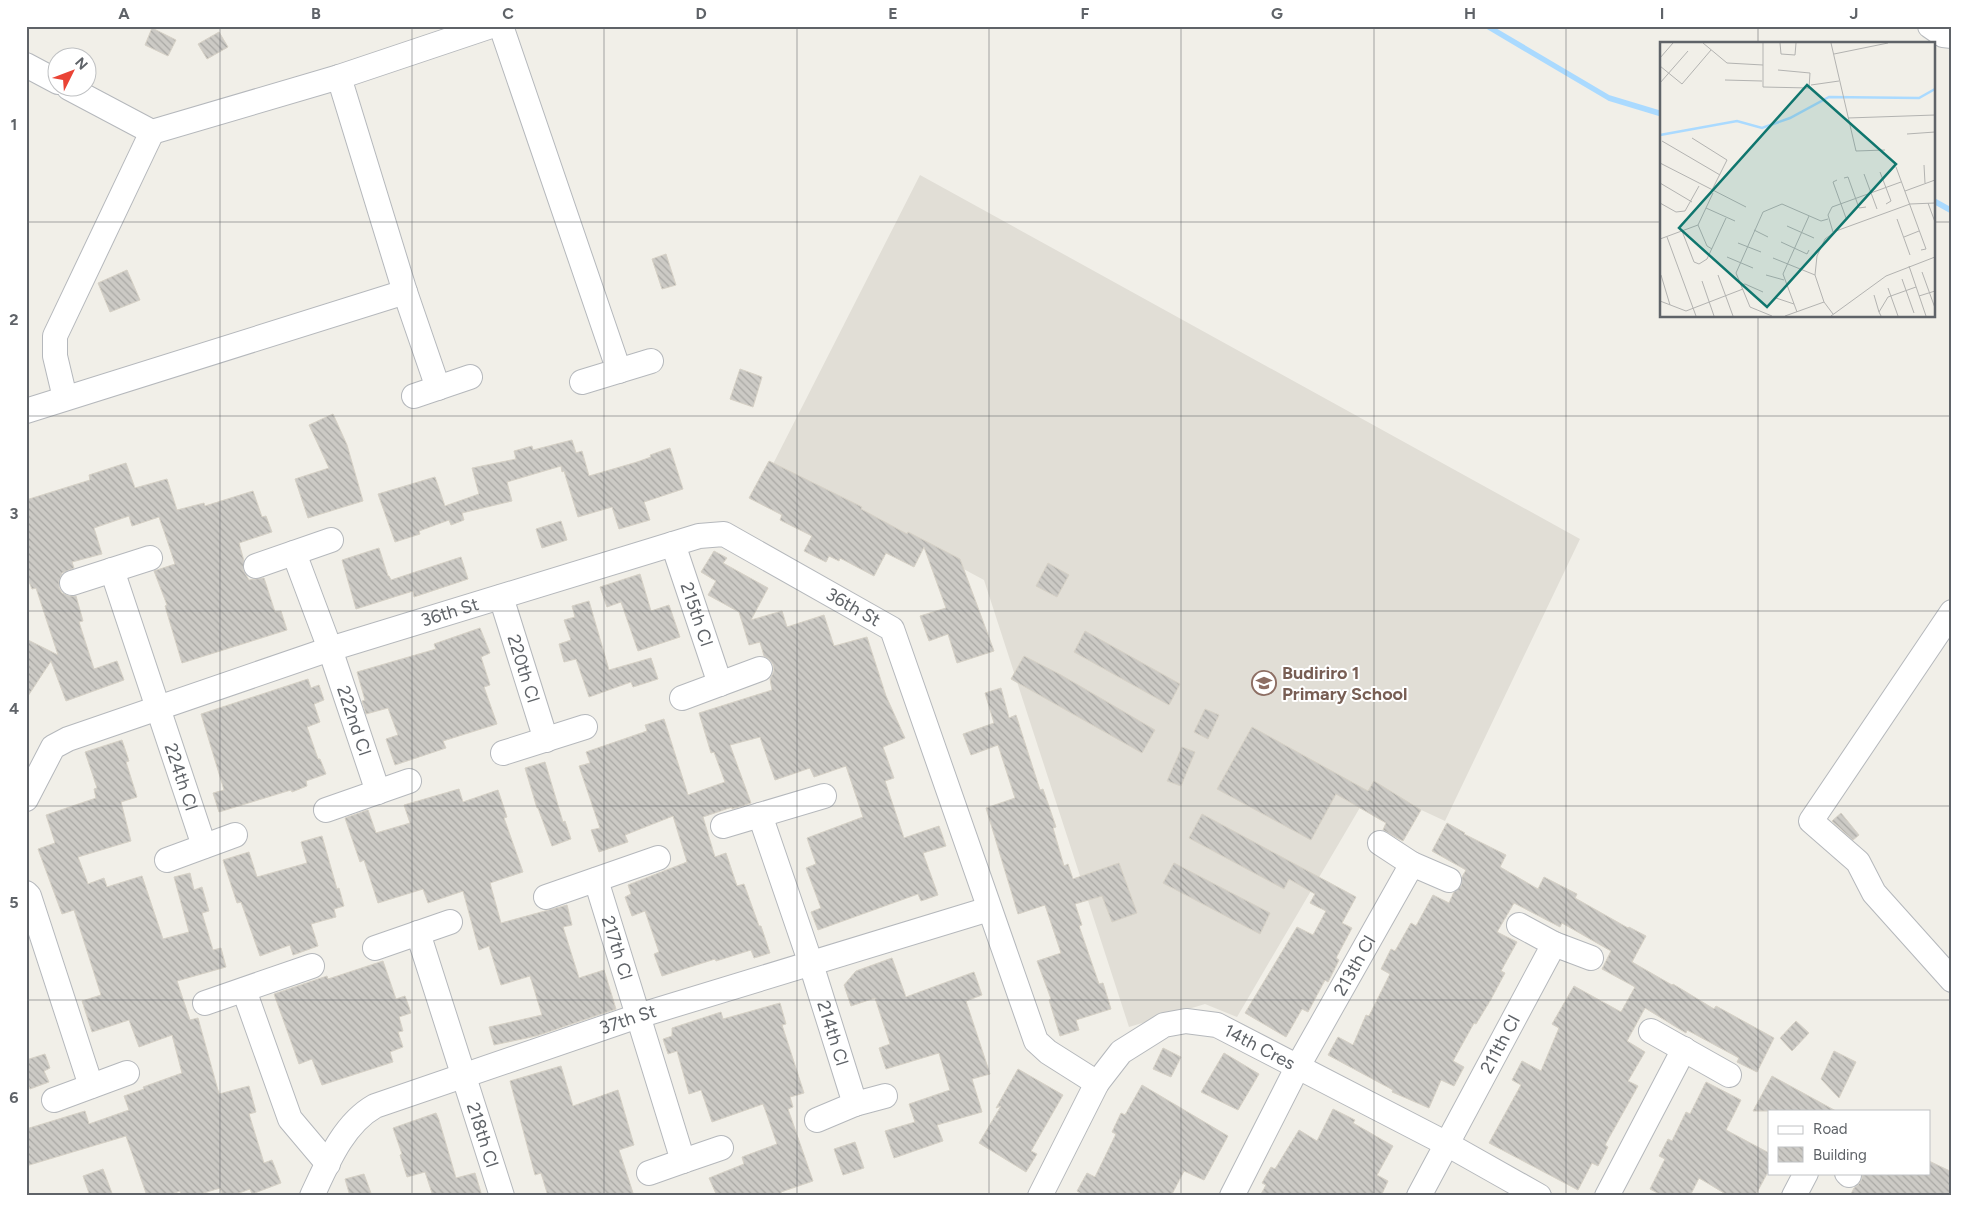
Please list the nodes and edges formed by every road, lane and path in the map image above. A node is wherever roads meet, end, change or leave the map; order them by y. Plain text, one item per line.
1 (491, 26) edge
2 (502, 26) edge
3 (1930, 26) edge
4 (1952, 36) edge
5 (26, 65) edge
6 (48, 77) edge
7 (339, 77) junction
8 (88, 98) edge
9 (152, 132) junction
10 (406, 292) junction
11 (651, 361) dead end
12 (619, 371) junction
13 (470, 377) dead end
14 (582, 382) dead end
15 (438, 388) junction
16 (414, 396) dead end
17 (65, 398) junction
18 (26, 412) edge
19 (331, 540) dead end
20 (673, 544) junction
21 (294, 552) junction
22 (150, 558) dead end
23 (256, 566) dead end
24 (112, 570) junction
25 (72, 583) dead end
26 (501, 597) junction
27 (1952, 612) edge
28 (330, 649) junction
29 (760, 669) dead end
30 (720, 684) junction
31 (682, 698) dead end
32 (157, 707) junction
33 (584, 728) dead end
34 (546, 740) junction
35 (503, 753) dead end
36 (409, 781) dead end
37 (378, 792) junction
38 (824, 796) dead end
39 (26, 799) edge
40 (326, 810) dead end
41 (760, 815) junction
42 (723, 826) dead end
43 (236, 835) dead end
44 (1380, 843) dead end
45 (204, 846) junction
46 (658, 858) dead end
47 (167, 860) dead end
48 (1412, 864) junction
49 (596, 880) junction
50 (1449, 880) dead end
51 (26, 893) edge
52 (546, 897) dead end
53 (989, 908) junction
54 (450, 922) dead end
55 (1519, 925) dead end
56 (418, 933) junction
57 (1554, 944) junction
58 (375, 948) dead end
59 (1591, 958) dead end
60 (810, 964) junction
61 (312, 966) dead end
62 (1952, 980) edge
63 (244, 990) junction
64 (205, 1003) dead end
65 (638, 1016) junction
66 (1651, 1031) dead end
67 (1684, 1049) junction
68 (1298, 1066) junction
69 (127, 1073) dead end
70 (464, 1074) junction
71 (1729, 1075) dead end
72 (1097, 1083) junction
73 (91, 1086) junction
74 (885, 1096) dead end
75 (54, 1100) dead end
76 (855, 1104) junction
77 (817, 1120) dead end
78 (1445, 1143) junction
79 (721, 1148) dead end
80 (683, 1160) junction
81 (328, 1164) junction
82 (649, 1173) dead end
83 (1805, 1174) edge
84 (312, 1196) edge
85 (502, 1196) edge
86 (1040, 1196) edge
87 (1232, 1196) edge
88 (1419, 1196) edge
89 (1539, 1196) edge
90 (1607, 1196) edge
91 (1794, 1196) edge

1 - 7 street
2 - 12 street
3 - 4 street
5 - 6 street
7 - 9 street
7 - 10 street
8 - 9 street
9 - 17 street
10 - 15 street
10 - 17 street
11 - 12 street
12 - 14 street
13 - 15 street
15 - 16 street
17 - 18 street
19 - 21 street
20 - 26 street, 36th St
20 - 30 street, 215th Cl
20 - 53 street, 36th St
21 - 23 street
21 - 28 street, 222nd Cl
22 - 24 street
24 - 25 street
24 - 32 street, 224th Cl
26 - 28 street, 36th St
26 - 34 street, 220th Cl
27 - 62 street
28 - 32 street, 36th St
28 - 37 street, 222nd Cl
29 - 30 street
30 - 31 street
32 - 39 street, 36th St
32 - 45 street, 224th Cl
33 - 34 street
34 - 35 street
36 - 37 street
37 - 40 street
38 - 41 street
41 - 42 street
41 - 60 street, 214th Cl
43 - 45 street
44 - 48 street
45 - 47 street
46 - 49 street
48 - 50 street
48 - 68 street, 213th Cl
49 - 52 street
49 - 65 street, 217th Cl
51 - 73 street
53 - 60 street, 37th St
53 - 72 street
54 - 56 street
55 - 57 street
56 - 58 street
56 - 70 street, 218th Cl
57 - 59 street
57 - 78 street, 211th Cl
60 - 65 street, 37th St
60 - 76 street, 214th Cl
61 - 63 street
63 - 64 street
63 - 81 street
65 - 70 street, 37th St
65 - 80 street, 217th Cl
66 - 67 street
67 - 71 street
67 - 90 street
68 - 72 street, 14th Cres
68 - 78 street, 14th Cres
68 - 87 street, 213th Cl
69 - 73 street
70 - 81 street, 37th St
70 - 85 street, 218th Cl
72 - 86 street, 14th Cres
73 - 75 street
74 - 76 street
76 - 77 street
78 - 88 street, 211th Cl
78 - 89 street, 14th Cres
79 - 80 street
80 - 82 street
81 - 84 street, 37th St
83 - 91 street

